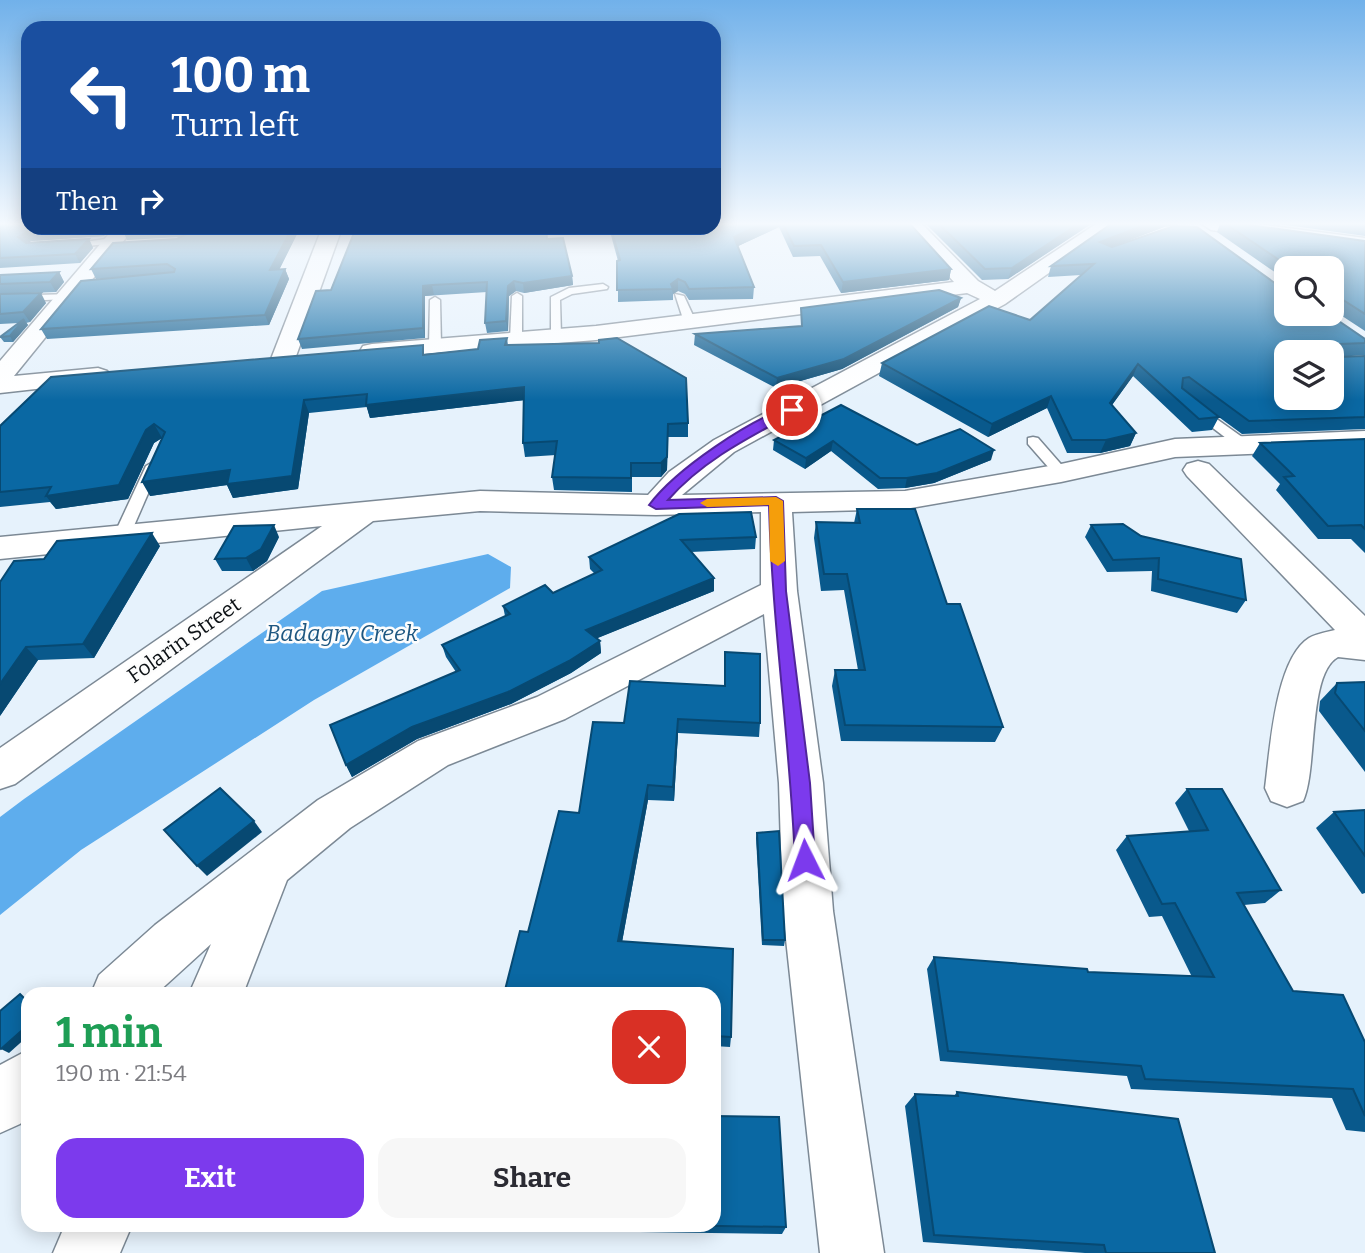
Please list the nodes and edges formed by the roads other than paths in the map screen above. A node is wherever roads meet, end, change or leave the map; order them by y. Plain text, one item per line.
1 (75, 282) edge
2 (77, 282) edge
3 (312, 282) edge
4 (967, 282) edge
5 (1022, 282) edge
6 (970, 286) junction
7 (603, 288) dead end
8 (517, 296) edge
9 (680, 296) edge
10 (0, 299) edge
11 (997, 299) junction
12 (435, 300) edge
13 (690, 322) junction
14 (555, 336) junction
15 (516, 339) junction
16 (435, 345) junction
17 (347, 353) edge
18 (308, 357) edge
19 (283, 359) junction
20 (256, 362) edge
21 (121, 374) edge
22 (0, 377) edge
23 (0, 385) edge
24 (1181, 396) edge
25 (1365, 440) edge
26 (1032, 441) dead end
27 (1244, 445) junction
28 (157, 456) edge
29 (1198, 470) dead end
30 (1061, 473) junction
31 (776, 501) junction
32 (656, 505) junction
33 (367, 510) junction
34 (122, 535) junction
35 (0, 548) edge
36 (779, 591) junction
37 (1365, 638) edge
38 (1365, 646) edge
39 (0, 771) edge
40 (1287, 788) dead end
41 (270, 864) junction
42 (126, 987) edge
43 (219, 987) edge
44 (21, 1084) edge
45 (0, 1104) edge
46 (96, 1232) edge
47 (85, 1253) edge
48 (852, 1253) edge

1 - 10 lane
2 - 22 street
3 - 19 street
4 - 6 street
5 - 11 street
6 - 11 street
6 - 13 street
7 - 14 lane
8 - 15 lane
9 - 13 lane
11 - 32 street
12 - 16 lane
13 - 14 street
14 - 15 street
15 - 16 street
16 - 17 street
18 - 19 street
19 - 20 street
21 - 23 street
24 - 27 lane
25 - 27 street
26 - 30 lane
27 - 30 street
28 - 34 lane
29 - 37 street
30 - 31 street
31 - 32 street
31 - 36 street
32 - 33 street
33 - 34 street
33 - 39 street, Folarin Street
34 - 35 street
36 - 41 street
36 - 48 street
38 - 40 street
41 - 42 street
41 - 43 street
44 - 45 street
46 - 47 street

